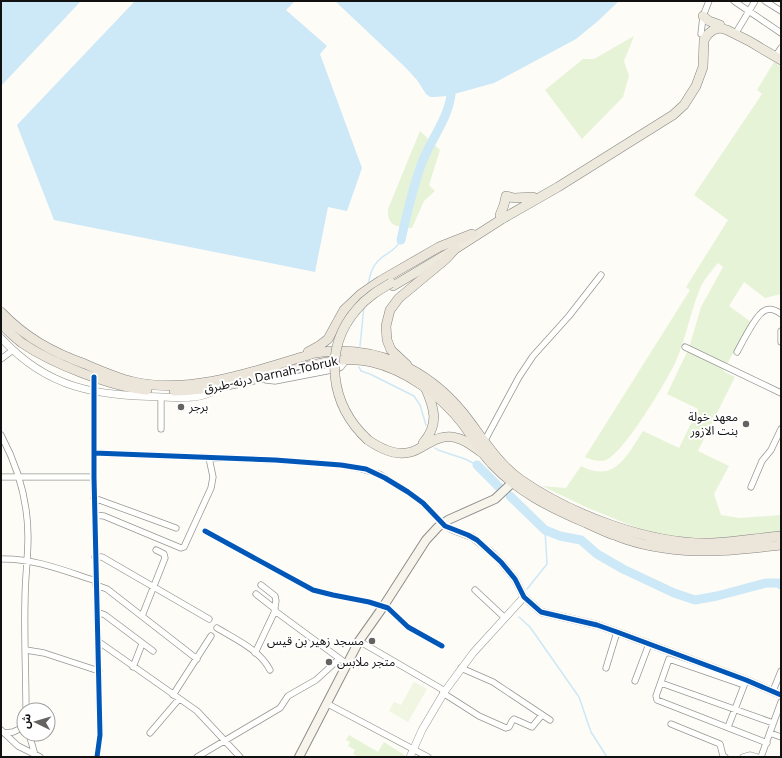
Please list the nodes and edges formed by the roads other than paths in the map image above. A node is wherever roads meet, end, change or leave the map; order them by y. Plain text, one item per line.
1 (709, 1) edge
2 (734, 1) edge
3 (755, 1) edge
4 (765, 1) edge
5 (781, 11) edge
6 (749, 12) junction
7 (703, 16) junction
8 (720, 25) junction
9 (737, 31) junction
10 (781, 33) edge
11 (702, 37) junction
12 (750, 41) junction
13 (781, 48) edge
14 (778, 59) edge
15 (533, 197) junction
16 (500, 215) junction
17 (472, 234) junction
18 (455, 249) junction
19 (601, 275) dead end
20 (392, 284) junction
21 (1, 312) edge
22 (781, 314) edge
23 (1, 324) edge
24 (781, 331) edge
25 (1, 338) edge
26 (781, 342) edge
27 (685, 347) dead end
28 (13, 350) junction
29 (737, 352) dead end
30 (1, 359) edge
31 (297, 359) junction
32 (411, 369) junction
33 (94, 377) junction
34 (425, 387) junction
35 (212, 388) junction
36 (94, 392) junction
37 (781, 393) edge
38 (161, 397) junction
39 (160, 429) dead end
40 (781, 429) edge
41 (1, 435) edge
42 (369, 439) junction
43 (484, 442) junction
44 (94, 453) junction
45 (484, 454) junction
46 (209, 458) junction
47 (1, 477) edge
48 (20, 477) junction
49 (94, 477) junction
50 (512, 483) junction
51 (752, 487) dead end
52 (94, 498) junction
53 (95, 515) junction
54 (445, 522) junction
55 (176, 528) dead end
56 (206, 531) dead end
57 (781, 536) edge
58 (781, 545) edge
59 (156, 550) dead end
60 (96, 557) junction
61 (1, 558) edge
62 (27, 560) junction
63 (96, 583) junction
64 (261, 585) dead end
65 (154, 587) junction
66 (476, 590) dead end
67 (256, 594) dead end
68 (524, 597) junction
69 (383, 607) junction
70 (275, 610) junction
71 (98, 612) junction
72 (142, 616) junction
73 (505, 618) junction
74 (209, 619) dead end
75 (216, 628) dead end
76 (617, 632) junction
77 (211, 636) dead end
78 (359, 641) junction
79 (99, 642) junction
80 (142, 644) junction
81 (649, 644) junction
82 (442, 646) dead end
83 (26, 650) junction
84 (153, 651) dead end
85 (255, 653) junction
86 (197, 659) junction
87 (339, 659) junction
88 (347, 664) junction
89 (133, 667) junction
90 (461, 668) junction
91 (606, 668) dead end
92 (270, 670) dead end
93 (99, 671) junction
94 (781, 671) edge
95 (635, 681) dead end
96 (745, 682) junction
97 (660, 683) junction
98 (773, 691) junction
99 (444, 692) junction
100 (172, 695) junction
101 (781, 695) edge
102 (179, 699) junction
103 (26, 702) edge
104 (781, 702) edge
105 (326, 703) junction
106 (734, 709) junction
107 (542, 714) junction
108 (550, 720) dead end
109 (773, 723) junction
110 (670, 724) dead end
111 (728, 727) junction
112 (16, 731) edge
113 (2, 732) edge
114 (150, 733) dead end
115 (770, 733) junction
116 (781, 737) edge
117 (224, 741) junction
118 (32, 742) edge
119 (766, 743) junction
120 (413, 749) junction
121 (38, 756) edge
122 (750, 756) edge
123 (97, 757) edge
124 (197, 757) edge
125 (240, 757) edge
126 (299, 757) edge
127 (410, 757) edge
128 (428, 757) edge
129 (725, 757) edge
130 (743, 757) edge
131 (757, 757) edge
132 (761, 757) edge

1 - 7 street
2 - 6 street
3 - 6 street
4 - 5 street
6 - 9 street
6 - 10 street
7 - 8 main road
7 - 11 street
8 - 9 main road
8 - 11 main road
9 - 12 main road
11 - 12 main road
11 - 15 main road
11 - 18 main road
12 - 14 main road
13 - 14 street
15 - 16 main road
15 - 16 main road
16 - 17 main road
17 - 20 main road
17 - 31 highway
18 - 20 main road
18 - 32 highway
19 - 43 street
20 - 42 main road, bridge
21 - 31 highway, درنه-طبرق Darnah-Tobruk
22 - 29 street
23 - 33 highway, درنه-طبرق Darnah-Tobruk
24 - 26 street
25 - 28 street
27 - 37 street
28 - 30 street
28 - 36 street
31 - 32 highway, درنه-طبرق Darnah-Tobruk
32 - 43 highway, درنه-طبرق Darnah-Tobruk
33 - 35 highway, درنه-طبرق Darnah-Tobruk
33 - 36 street
34 - 35 highway, درنه-طبرق Darnah-Tobruk
34 - 42 main road
34 - 45 highway, درنه-طبرق Darnah-Tobruk
35 - 38 street
36 - 38 street
36 - 44 street
38 - 39 street
40 - 51 street
41 - 48 street
42 - 45 main road
43 - 57 highway, درنه-طبرق Darnah-Tobruk
44 - 46 street
44 - 49 street
45 - 50 highway, درنه-طبرق Darnah-Tobruk
46 - 53 street
46 - 54 street
47 - 48 street
48 - 49 street
48 - 62 street
49 - 52 street
50 - 54 main road
50 - 58 highway, درنه-طبرق Darnah-Tobruk
52 - 53 street
52 - 55 street
53 - 60 street
54 - 68 street
54 - 69 main road
56 - 69 street
59 - 65 street
60 - 63 street
60 - 65 street
61 - 62 street
62 - 63 street
62 - 83 street
63 - 71 street
63 - 72 street
64 - 70 street
65 - 72 street
65 - 74 street
66 - 73 street
67 - 70 street
68 - 73 street
68 - 76 street
69 - 78 main road
69 - 82 street
70 - 85 street
70 - 87 street
71 - 79 street
71 - 80 street
72 - 86 street
73 - 90 street
75 - 85 street
76 - 81 street
76 - 91 street
77 - 86 street
78 - 88 main road
78 - 99 street
79 - 89 street
79 - 93 street
80 - 84 street
80 - 89 street
81 - 95 street
81 - 96 street
83 - 93 street
83 - 103 street
85 - 92 street
86 - 100 street
87 - 88 street
87 - 117 street
88 - 105 main road
89 - 100 street
90 - 99 street
90 - 107 street
93 - 123 street
94 - 98 street
96 - 97 street
96 - 98 street
96 - 106 street
97 - 106 street
97 - 111 street
98 - 101 street
99 - 107 street
99 - 120 street
100 - 102 street
102 - 114 street
102 - 117 street
104 - 109 street
105 - 120 street
105 - 126 main road
106 - 109 street
106 - 111 street
107 - 108 street
109 - 115 street
110 - 129 street
111 - 119 street
112 - 113 street
113 - 121 street
115 - 116 street
115 - 119 street
117 - 124 street
117 - 125 street
118 - 121 street
119 - 132 street
120 - 127 street
120 - 128 street
122 - 130 street
122 - 131 street

